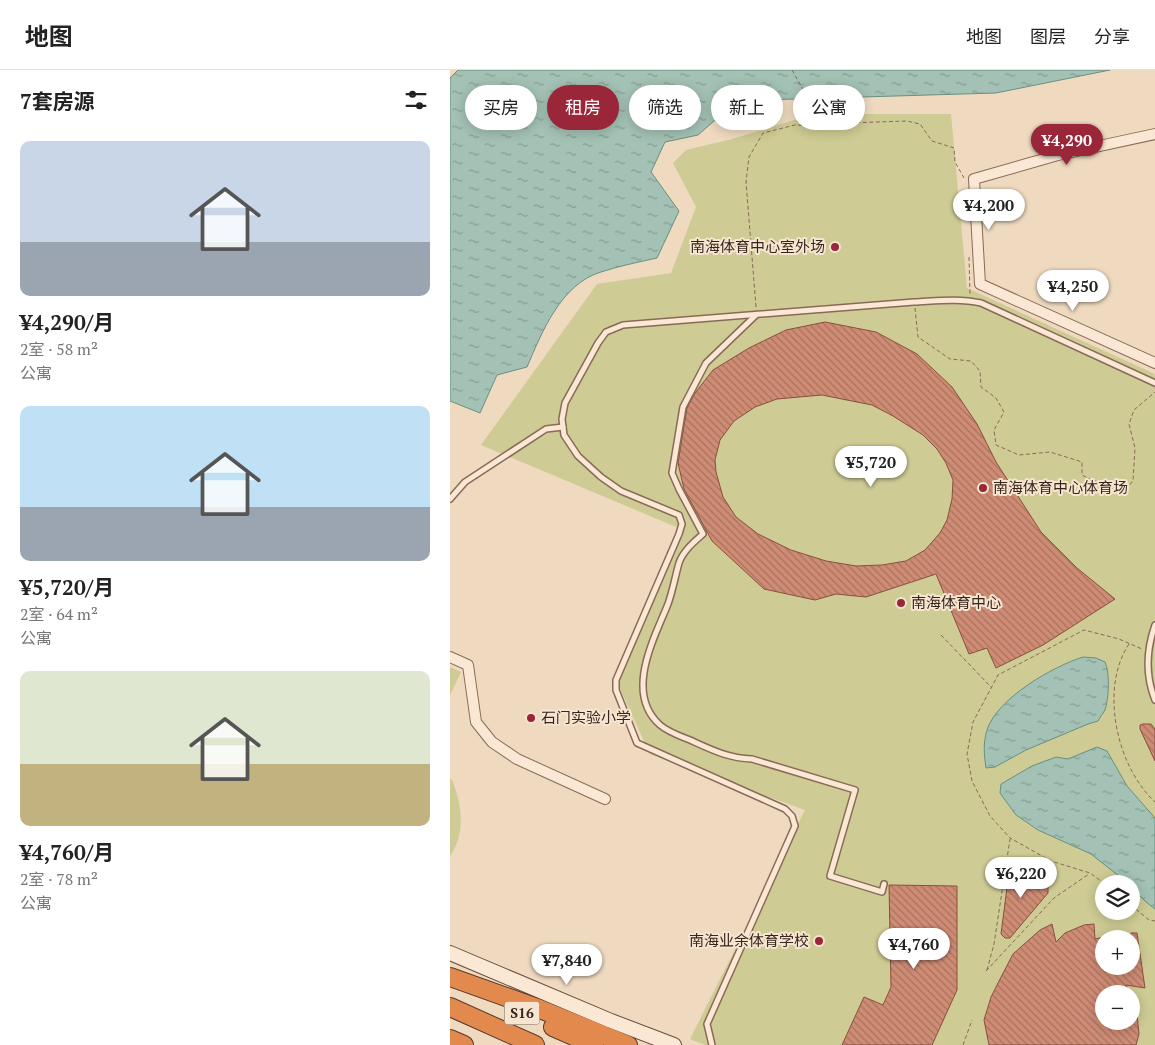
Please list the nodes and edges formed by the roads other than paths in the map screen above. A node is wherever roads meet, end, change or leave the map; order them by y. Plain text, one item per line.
1 (1155, 134) edge
2 (756, 314) junction
3 (1155, 363) edge
4 (1155, 383) edge
5 (563, 427) junction
6 (450, 499) edge
7 (1155, 626) edge
8 (450, 656) edge
9 (1155, 700) edge
10 (605, 800) dead end
11 (884, 884) dead end
12 (450, 953) edge
13 (450, 979) edge
14 (450, 1007) edge
15 (450, 1039) edge
16 (464, 1045) edge
17 (535, 1045) edge
18 (594, 1045) edge
19 (628, 1045) edge
20 (674, 1045) edge
21 (712, 1045) edge

1 - 3 street
2 - 4 lane
2 - 5 lane
2 - 11 lane
5 - 6 lane
5 - 21 lane
7 - 9 lane
8 - 10 street
12 - 20 main road
13 - 18 highway, S16
13 - 19 highway
14 - 17 highway, S16
15 - 16 highway

